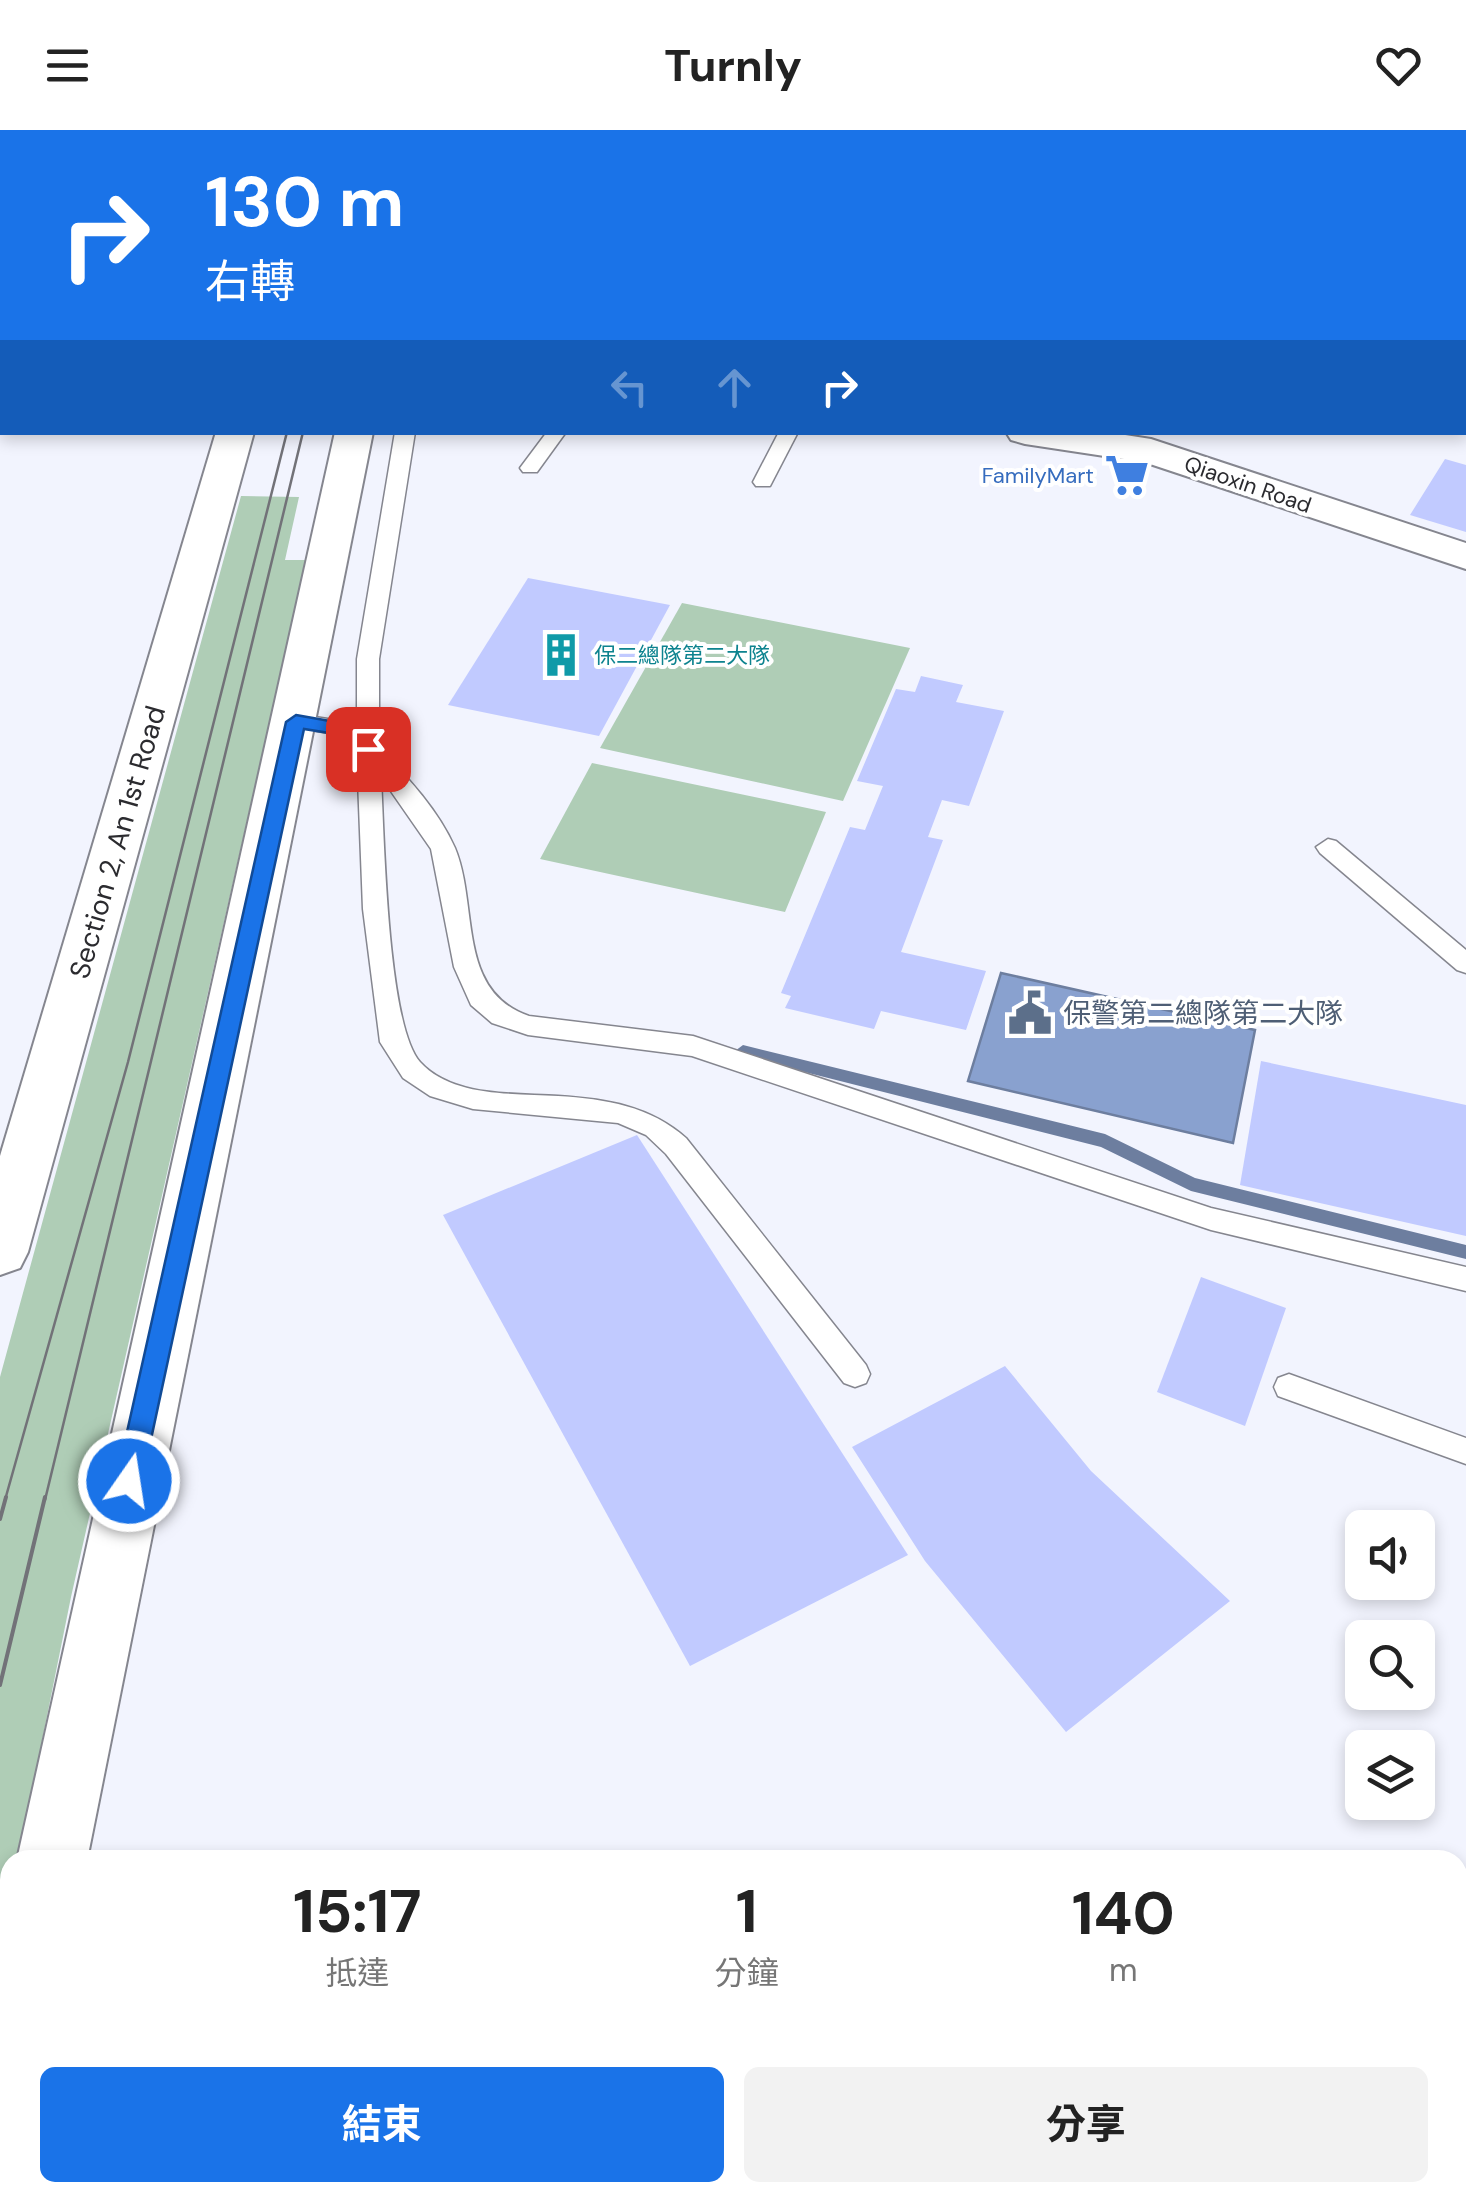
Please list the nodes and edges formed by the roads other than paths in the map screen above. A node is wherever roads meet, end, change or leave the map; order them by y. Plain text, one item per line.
1 (234, 435) edge
2 (353, 435) edge
3 (405, 435) edge
4 (555, 435) edge
5 (787, 435) edge
6 (1067, 435) edge
7 (1165, 442) edge
8 (530, 468) dead end
9 (763, 482) dead end
10 (1466, 556) edge
11 (296, 722) junction
12 (368, 749) junction
13 (1328, 846) dead end
14 (1466, 964) edge
15 (0, 1252) edge
16 (1466, 1279) edge
17 (855, 1374) dead end
18 (1289, 1386) dead end
19 (1466, 1451) edge
20 (54, 1850) edge

1 - 15 street, Section 2, An 1st Road
2 - 11 street
3 - 12 lane
4 - 8 lane
5 - 9 lane
6 - 7 street, Qiaoxin Road
7 - 10 street, Qiaoxin Road
11 - 12 lane
11 - 20 street
12 - 16 lane
12 - 17 lane
13 - 14 lane
18 - 19 lane

